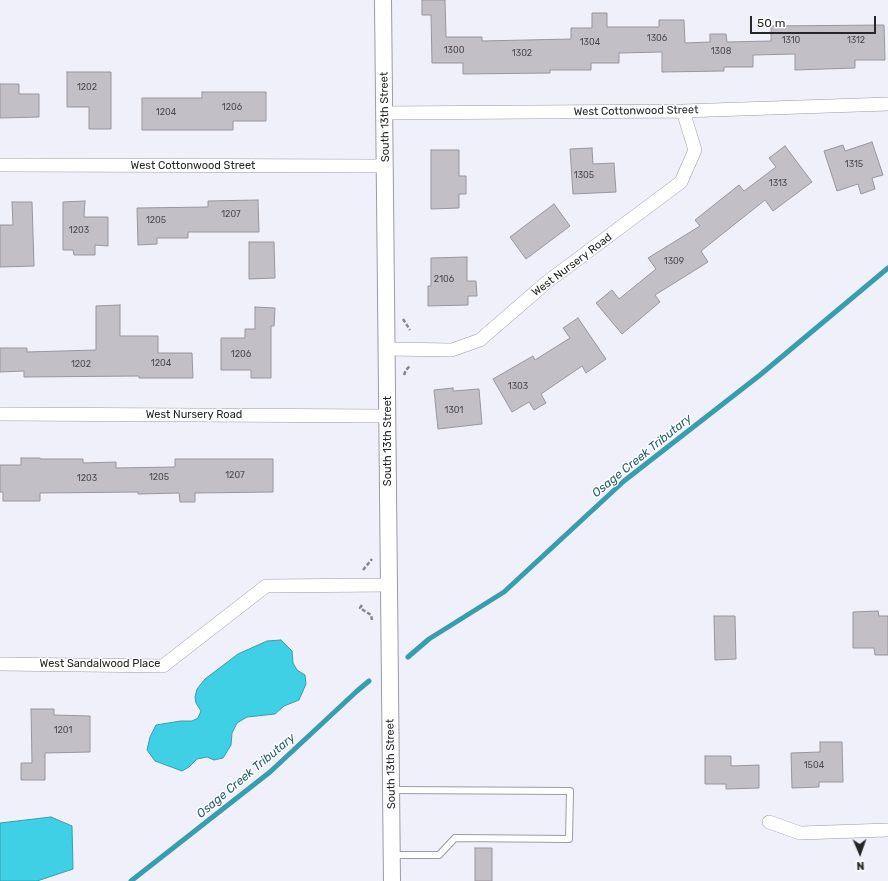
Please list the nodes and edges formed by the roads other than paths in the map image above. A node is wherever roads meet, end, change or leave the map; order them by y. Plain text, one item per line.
1 (383, 0) edge
2 (888, 104) edge
3 (683, 111) junction
4 (385, 113) junction
5 (0, 165) edge
6 (385, 166) junction
7 (388, 348) junction
8 (0, 414) edge
9 (388, 416) junction
10 (389, 584) junction
11 (0, 664) edge
12 (392, 790) junction
13 (769, 822) dead end
14 (888, 830) edge
15 (392, 855) junction
16 (392, 881) edge

1 - 4 street, South 13th Street
2 - 3 street, West Cottonwood Street
3 - 4 street, West Cottonwood Street
3 - 7 street, West Nursery Road
4 - 6 street, South 13th Street
5 - 6 street, West Cottonwood Street
6 - 7 street, South 13th Street
7 - 9 street, South 13th Street
8 - 9 street, West Nursery Road
9 - 10 street, South 13th Street
10 - 11 street, West Sandalwood Place
10 - 12 street, South 13th Street
12 - 15 street, South 13th Street
12 - 15 lane
13 - 14 street
15 - 16 street, South 13th Street

